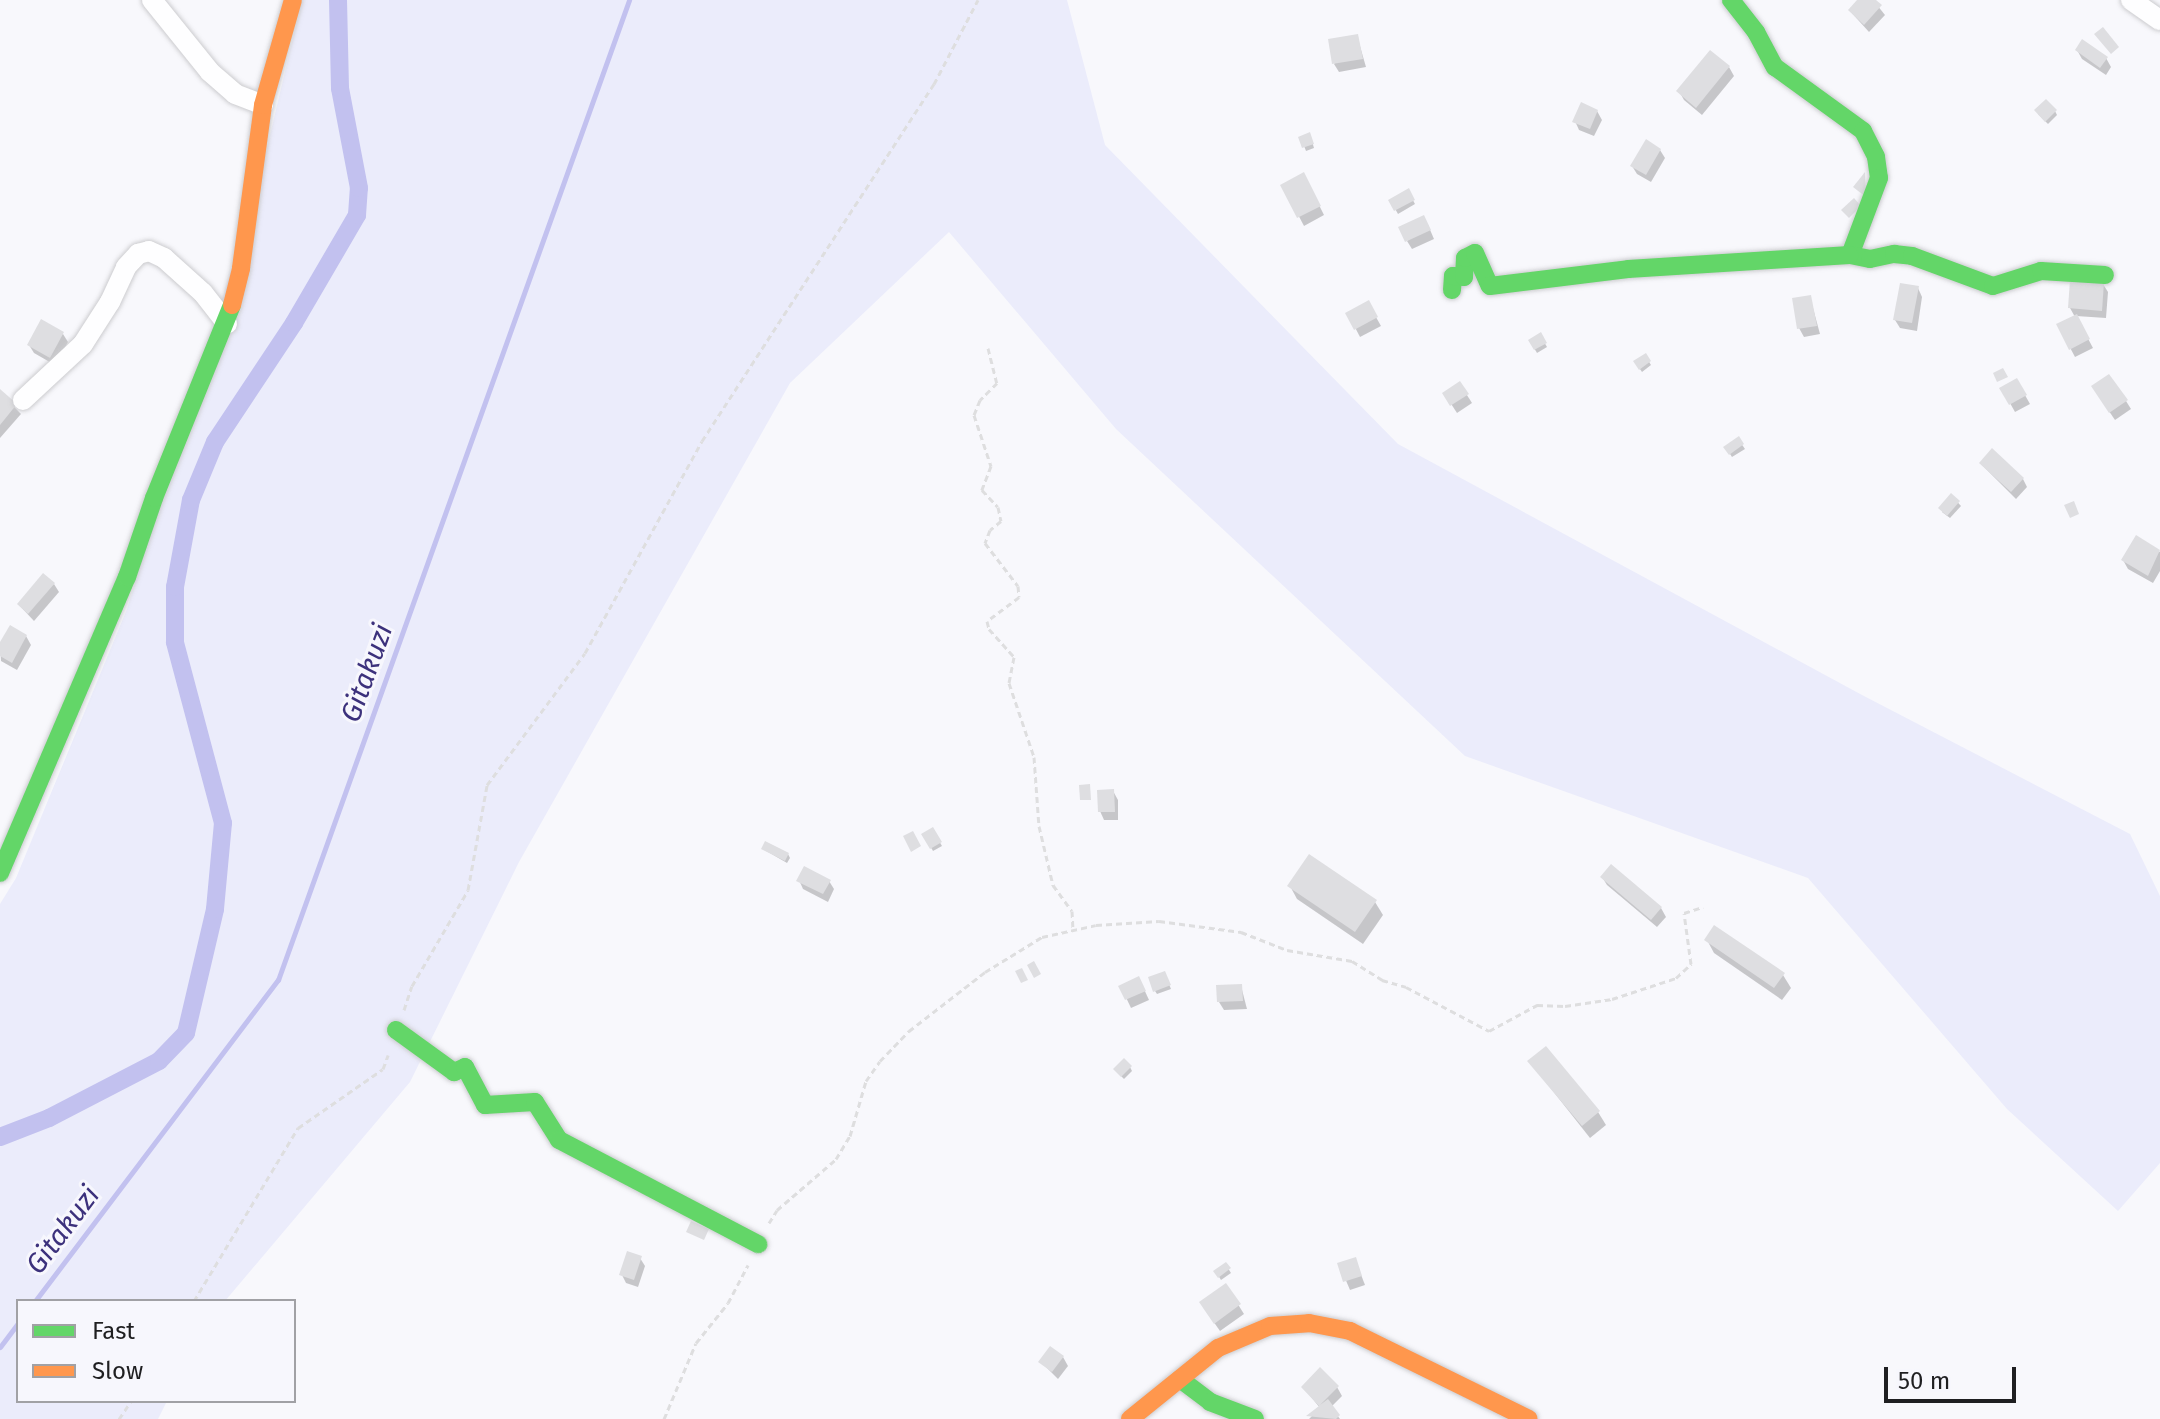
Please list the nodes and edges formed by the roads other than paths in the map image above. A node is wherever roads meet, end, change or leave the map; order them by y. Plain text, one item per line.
1 (152, 0) edge
2 (293, 0) edge
3 (1731, 0) edge
4 (2131, 0) edge
5 (2160, 20) edge
6 (263, 105) junction
7 (1850, 255) junction
8 (2105, 275) dead end
9 (1452, 290) dead end
10 (227, 324) junction
11 (23, 400) dead end
12 (0, 873) edge
13 (396, 1030) road end
14 (758, 1244) road end
15 (1180, 1379) junction
16 (1130, 1419) edge
17 (1255, 1419) edge
18 (1528, 1419) edge

1 - 6 street
2 - 6 street
3 - 7 street
4 - 5 street
6 - 10 street
7 - 8 street
7 - 9 street
10 - 11 street
10 - 12 street
13 - 14 street
15 - 16 street
15 - 17 street
15 - 18 street

